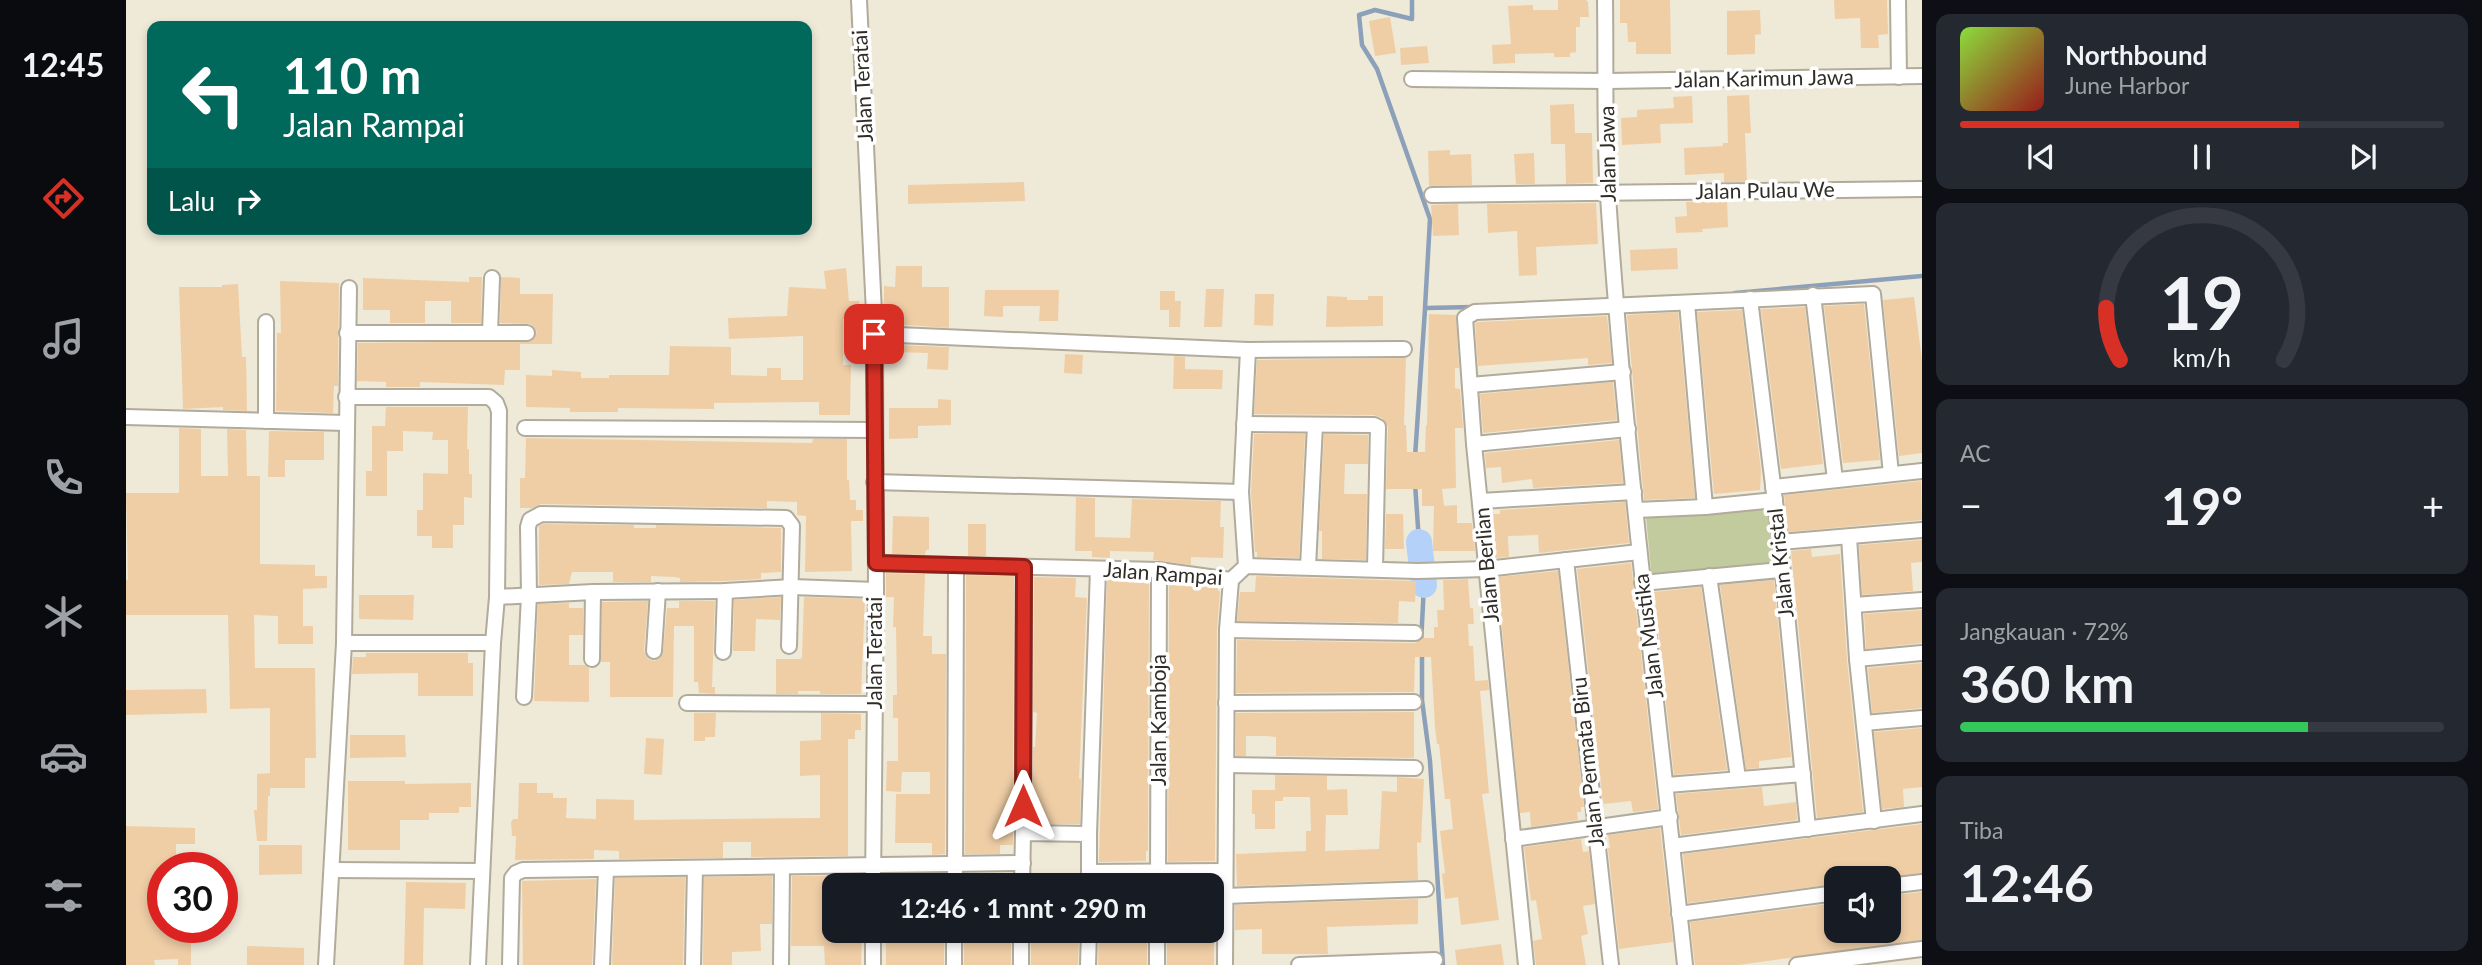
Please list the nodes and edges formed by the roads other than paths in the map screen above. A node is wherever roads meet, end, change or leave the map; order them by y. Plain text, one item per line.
1 (859, 0) edge
2 (1605, 0) edge
3 (1898, 0) edge
4 (1922, 76) edge
5 (1899, 77) junction
6 (1412, 79) dead end
7 (1607, 81) junction
8 (1922, 189) edge
9 (1608, 193) junction
10 (1432, 195) dead end
11 (492, 278) dead end
12 (349, 288) dead end
13 (1813, 295) junction
14 (1749, 299) junction
15 (1616, 302) junction
16 (1687, 303) junction
17 (266, 322) dead end
18 (347, 333) junction
19 (490, 333) junction
20 (527, 333) dead end
21 (874, 334) junction
22 (1404, 349) dead end
23 (1248, 350) junction
24 (1623, 372) junction
25 (1470, 385) junction
26 (346, 397) junction
27 (126, 416) edge
28 (266, 421) junction
29 (346, 423) junction
30 (1244, 424) junction
31 (1315, 425) junction
32 (525, 428) dead end
33 (1628, 429) junction
34 (874, 430) junction
35 (1474, 444) junction
36 (1922, 471) edge
37 (1891, 474) junction
38 (1835, 481) junction
39 (874, 482) junction
40 (1241, 492) junction
41 (1634, 492) junction
42 (1774, 494) junction
43 (1481, 500) junction
44 (1705, 507) junction
45 (1636, 510) junction
46 (1922, 530) edge
47 (1849, 537) junction
48 (1780, 542) junction
49 (1639, 552) junction
50 (1566, 560) junction
51 (876, 563) junction
52 (956, 565) junction
53 (1245, 566) junction
54 (1024, 567) junction
55 (1308, 567) junction
56 (1098, 569) junction
57 (1375, 569) junction
58 (1486, 569) junction
59 (1159, 570) junction
60 (1781, 570) junction
61 (1709, 576) junction
62 (1231, 580) junction
63 (1643, 583) junction
64 (792, 587) junction
65 (876, 590) junction
66 (658, 591) junction
67 (725, 591) junction
68 (593, 592) junction
69 (515, 596) junction
70 (1922, 600) edge
71 (1854, 605) junction
72 (1227, 631) junction
73 (1415, 633) dead end
74 (344, 643) junction
75 (493, 643) junction
76 (789, 646) dead end
77 (654, 652) dead end
78 (723, 652) dead end
79 (1922, 653) edge
80 (592, 659) dead end
81 (1857, 659) junction
82 (524, 697) dead end
83 (1414, 702) dead end
84 (687, 703) dead end
85 (1226, 703) junction
86 (875, 704) junction
87 (1922, 718) edge
88 (1864, 723) junction
89 (1227, 765) junction
90 (1415, 768) dead end
91 (1803, 774) junction
92 (1738, 778) junction
93 (1667, 785) junction
94 (1922, 814) edge
95 (1670, 817) junction
96 (1874, 821) junction
97 (1595, 827) junction
98 (1808, 829) junction
99 (1023, 833) junction
100 (1089, 834) junction
101 (1513, 839) junction
102 (1672, 846) junction
103 (955, 863) junction
104 (1023, 863) junction
105 (873, 866) junction
106 (695, 868) junction
107 (782, 868) junction
108 (332, 870) junction
109 (606, 870) junction
110 (481, 871) junction
111 (1225, 871) junction
112 (873, 873) edge
113 (955, 873) edge
114 (1023, 873) edge
115 (1089, 873) edge
116 (1158, 873) edge
117 (1206, 873) edge
118 (1922, 882) edge
119 (1901, 884) edge
120 (1426, 889) dead end
121 (1824, 895) edge
122 (1225, 896) junction
123 (1679, 914) junction
124 (873, 943) edge
125 (954, 943) edge
126 (1021, 943) edge
127 (1088, 943) edge
128 (1157, 943) edge
129 (1922, 949) edge
130 (1435, 960) dead end
131 (326, 965) edge
132 (478, 965) edge
133 (510, 965) edge
134 (603, 965) edge
135 (693, 965) edge
136 (781, 965) edge
137 (873, 965) edge
138 (954, 965) edge
139 (1021, 965) edge
140 (1088, 965) edge
141 (1157, 965) edge
142 (1225, 965) edge
143 (1299, 965) edge
144 (1526, 965) edge
145 (1611, 965) edge
146 (1685, 965) edge
147 (1797, 965) edge

1 - 21 street, Jalan Teratai
2 - 7 street, Jalan Jawa
3 - 5 street
4 - 5 street, Jalan Karimun Jawa
5 - 7 street, Jalan Karimun Jawa
6 - 7 street, Jalan Karimun Jawa
7 - 9 street, Jalan Jawa
8 - 9 street, Jalan Pulau We
9 - 10 street, Jalan Pulau We
9 - 15 street, Jalan Jawa
11 - 19 street
12 - 18 street
13 - 14 street
13 - 37 street
13 - 38 street
14 - 16 street
14 - 42 street, Jalan Kristal
15 - 16 street
15 - 24 street, Jalan Mustika
15 - 25 street, Jalan Berlian
16 - 44 street
17 - 28 street
18 - 19 street
18 - 26 street
19 - 20 street
21 - 23 street
21 - 34 street, Jalan Teratai
22 - 23 street
23 - 30 street
24 - 25 street
24 - 33 street, Jalan Mustika
25 - 35 street, Jalan Berlian
26 - 29 street
26 - 69 street
27 - 28 street
28 - 29 street
29 - 74 street
30 - 31 street
30 - 40 street
31 - 55 street
31 - 57 street
32 - 34 street
33 - 35 street
33 - 41 street, Jalan Mustika
34 - 39 street, Jalan Teratai
35 - 43 street, Jalan Berlian
36 - 37 street
37 - 38 street
38 - 42 street
39 - 40 street
39 - 51 street, Jalan Teratai
40 - 53 street
41 - 43 street
41 - 45 street, Jalan Mustika
42 - 44 street
42 - 48 street, Jalan Kristal
43 - 58 street, Jalan Berlian
44 - 45 street
45 - 49 street, Jalan Mustika
46 - 47 street
47 - 48 street
47 - 71 street
48 - 60 street, Jalan Kristal
49 - 50 street, Jalan Rampai
49 - 63 street, Jalan Mustika
50 - 58 street, Jalan Rampai
50 - 97 street, Jalan Permata Biru
51 - 52 street, Jalan Rampai
51 - 65 street, Jalan Teratai
52 - 54 street, Jalan Rampai
52 - 103 street
53 - 55 street, Jalan Rampai
53 - 62 street, Jalan Rampai
54 - 56 street, Jalan Rampai
54 - 99 street
55 - 57 street, Jalan Rampai
56 - 59 street, Jalan Rampai
56 - 100 street
57 - 58 street, Jalan Rampai
58 - 101 street, Jalan Berlian
59 - 62 street, Jalan Rampai
59 - 116 street, Jalan Kamboja
60 - 61 street
60 - 91 street, Jalan Kristal
61 - 63 street
61 - 92 street
62 - 72 street
63 - 93 street, Jalan Mustika
64 - 65 street
64 - 67 street
64 - 69 street
64 - 76 street
65 - 86 street, Jalan Teratai
66 - 67 street
66 - 68 street
66 - 77 street
67 - 78 street
68 - 69 street
68 - 80 street
69 - 75 street
69 - 82 street
70 - 71 street
71 - 81 street
72 - 73 street
72 - 85 street
74 - 75 street
74 - 108 street
75 - 110 street
79 - 81 street
81 - 88 street
83 - 85 street
84 - 86 street
85 - 89 street
86 - 105 street, Jalan Teratai
87 - 88 street
88 - 96 street
89 - 90 street
89 - 111 street
91 - 92 street
91 - 98 street, Jalan Kristal
92 - 93 street
93 - 95 street, Jalan Mustika
94 - 96 street
95 - 97 street
95 - 102 street, Jalan Mustika
96 - 98 street
97 - 101 street
97 - 145 street, Jalan Permata Biru
98 - 102 street
99 - 100 street
99 - 104 street
100 - 115 street
101 - 144 street, Jalan Berlian
102 - 123 street, Jalan Mustika
103 - 104 street
103 - 105 street
103 - 113 street
104 - 114 street
105 - 107 street
105 - 112 street, Jalan Teratai
106 - 107 street
106 - 109 street
106 - 135 street
107 - 136 street
108 - 110 street
108 - 131 street
109 - 133 street
109 - 134 street
110 - 132 street
111 - 117 street
111 - 122 street
118 - 119 street
120 - 122 street
121 - 123 street
122 - 142 street
123 - 146 street, Jalan Mustika
124 - 137 street
125 - 138 street
126 - 139 street
127 - 140 street
128 - 141 street
129 - 147 street
130 - 143 street

